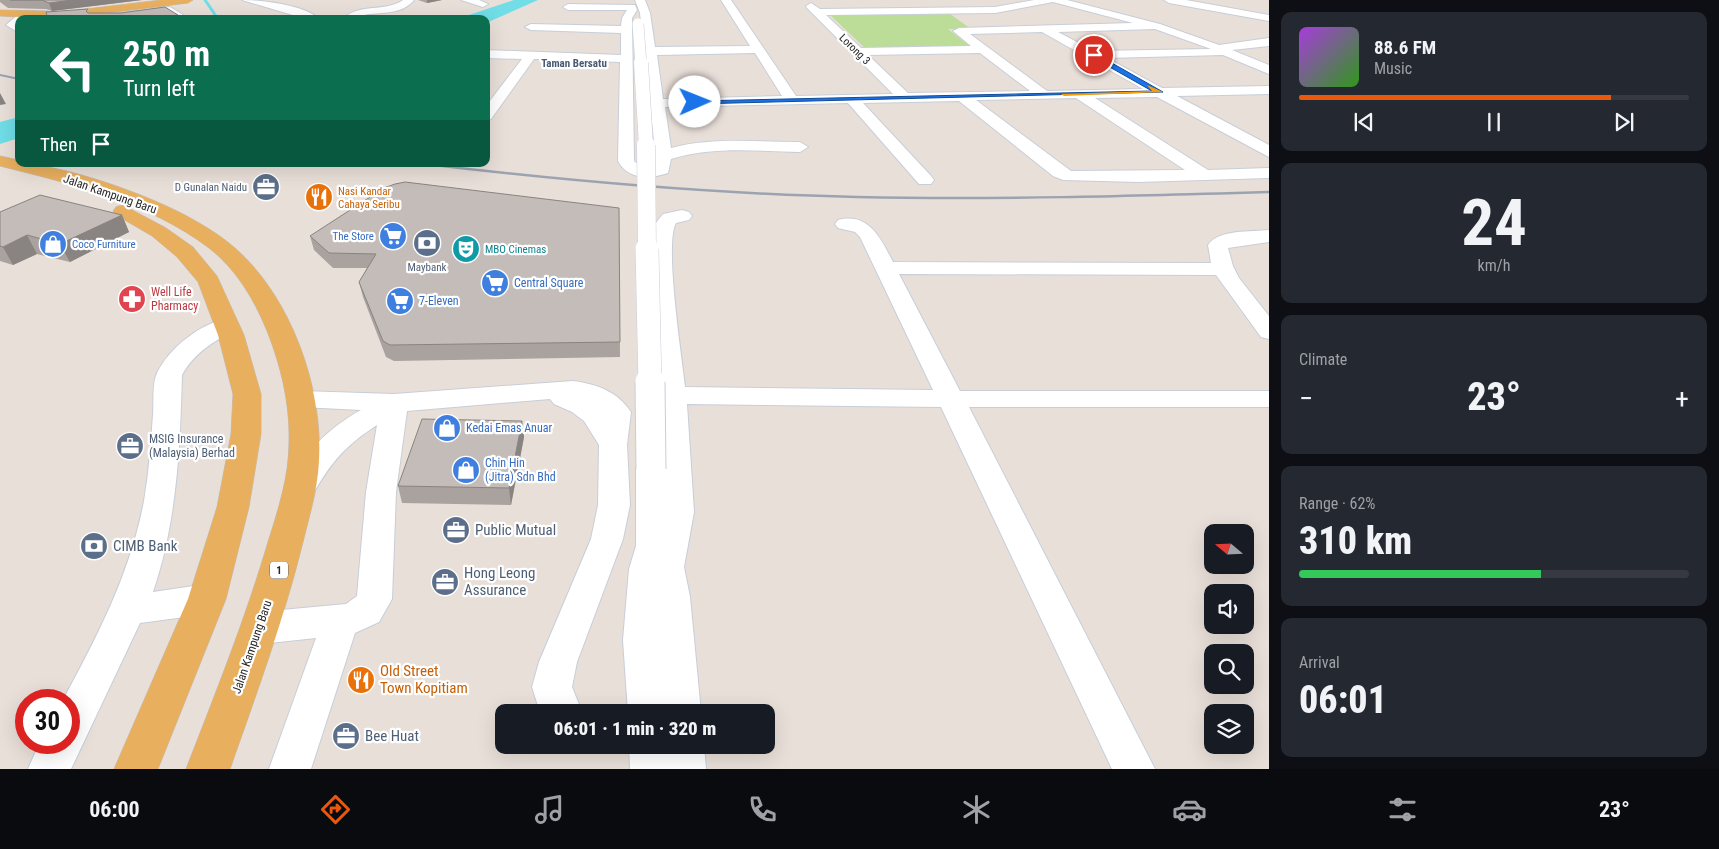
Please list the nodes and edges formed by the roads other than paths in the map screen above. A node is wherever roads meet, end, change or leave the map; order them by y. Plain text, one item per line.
1 (184, 0) edge
2 (248, 0) edge
3 (410, 0) edge
4 (466, 0) edge
5 (726, 0) edge
6 (805, 0) edge
7 (890, 0) edge
8 (968, 0) edge
9 (1051, 0) edge
10 (1055, 0) edge
11 (1169, 0) edge
12 (483, 4) dead end
13 (568, 7) dead end
14 (985, 10) junction
15 (905, 11) junction
16 (635, 12) edge
17 (817, 12) junction
18 (0, 13) edge
19 (83, 13) junction
20 (65, 15) edge
21 (71, 15) edge
22 (129, 15) edge
23 (178, 15) edge
24 (305, 15) edge
25 (354, 15) edge
26 (15, 18) edge
27 (1269, 18) edge
28 (0, 19) edge
29 (15, 20) edge
30 (15, 21) edge
31 (0, 24) edge
32 (1156, 26) junction
33 (531, 27) dead end
34 (1046, 30) junction
35 (1269, 42) edge
36 (758, 49) junction
37 (981, 49) junction
38 (651, 51) junction
39 (1223, 51) junction
40 (858, 52) junction
41 (490, 54) edge
42 (531, 55) junction
43 (1094, 55) junction
44 (628, 59) junction
45 (1269, 70) edge
46 (1006, 81) dead end
47 (1026, 81) junction
48 (890, 83) junction
49 (910, 83) dead end
50 (1269, 90) edge
51 (1160, 92) junction
52 (490, 93) edge
53 (504, 94) junction
54 (1079, 94) junction
55 (1044, 95) junction
56 (963, 96) junction
57 (905, 98) junction
58 (852, 99) junction
59 (792, 100) junction
60 (658, 103) junction
61 (490, 111) edge
62 (800, 147) dead end
63 (663, 148) junction
64 (1269, 152) edge
65 (4, 167) edge
66 (1269, 173) edge
67 (1204, 175) junction
68 (925, 180) dead end
69 (682, 216) dead end
70 (846, 224) dead end
71 (1269, 236) edge
72 (886, 268) junction
73 (1223, 270) junction
74 (228, 325) junction
75 (1269, 332) edge
76 (673, 395) junction
77 (302, 399) junction
78 (953, 399) junction
79 (1269, 399) edge
80 (394, 403) junction
81 (299, 494) junction
82 (664, 570) junction
83 (207, 599) junction
84 (129, 610) junction
85 (341, 620) junction
86 (260, 628) junction
87 (557, 704) edge
88 (647, 704) edge
89 (660, 704) edge
90 (680, 704) edge
91 (80, 708) edge
92 (56, 754) edge
93 (650, 754) edge
94 (684, 754) edge
95 (49, 769) edge
96 (136, 769) edge
97 (208, 769) edge
98 (290, 769) edge
99 (651, 769) edge
100 (685, 769) edge
101 (1134, 769) edge

1 - 19 main road
2 - 24 street
3 - 25 street
4 - 12 street
5 - 36 street
6 - 17 street, Lorong 3
7 - 15 street
8 - 14 street
9 - 14 street
10 - 32 street
11 - 27 street
13 - 16 street
14 - 15 street
15 - 17 street
16 - 33 street
16 - 38 street
16 - 44 street
16 - 82 street, bridge
17 - 40 street, Lorong 3
18 - 26 main road
19 - 20 main road
19 - 21 main road
22 - 23 street
28 - 29 main road
30 - 31 street
32 - 34 street
32 - 39 street
34 - 37 street
34 - 43 street
35 - 39 street
36 - 38 street
36 - 59 street
37 - 40 street
37 - 47 street
38 - 60 street
39 - 43 street
39 - 45 street
40 - 48 street, Lorong 3
41 - 42 street
42 - 44 street
42 - 53 street
43 - 51 street
44 - 63 street
46 - 47 street
47 - 55 street
48 - 49 street
48 - 57 street, Lorong 3
50 - 51 street
51 - 54 street
51 - 64 street
52 - 53 street
53 - 61 street
54 - 55 street
54 - 67 street
55 - 56 street
56 - 57 street
56 - 67 street
57 - 58 street
58 - 59 street
58 - 68 street
59 - 60 street
60 - 63 street
62 - 63 street
65 - 74 main road, Jalan Kampung Baru / 1
65 - 77 main road, Jalan Kampung Baru / 1
66 - 67 street
69 - 76 street
70 - 72 street
71 - 73 street
72 - 73 street
72 - 78 street
73 - 75 street
74 - 83 main road, Jalan Kampung Baru / 1
74 - 84 street
76 - 78 street
76 - 82 street
77 - 80 street
77 - 81 main road, Jalan Kampung Baru / 1
78 - 79 street
78 - 101 street
80 - 81 street
80 - 85 street
80 - 87 street
81 - 86 main road, Jalan Kampung Baru / 1
82 - 88 street
82 - 89 street
82 - 90 street
83 - 84 street
83 - 96 main road, Jalan Kampung Baru / 1
84 - 91 street
85 - 86 street
85 - 98 street
86 - 97 main road, Jalan Kampung Baru / 1
92 - 95 street
93 - 99 street
94 - 100 street

